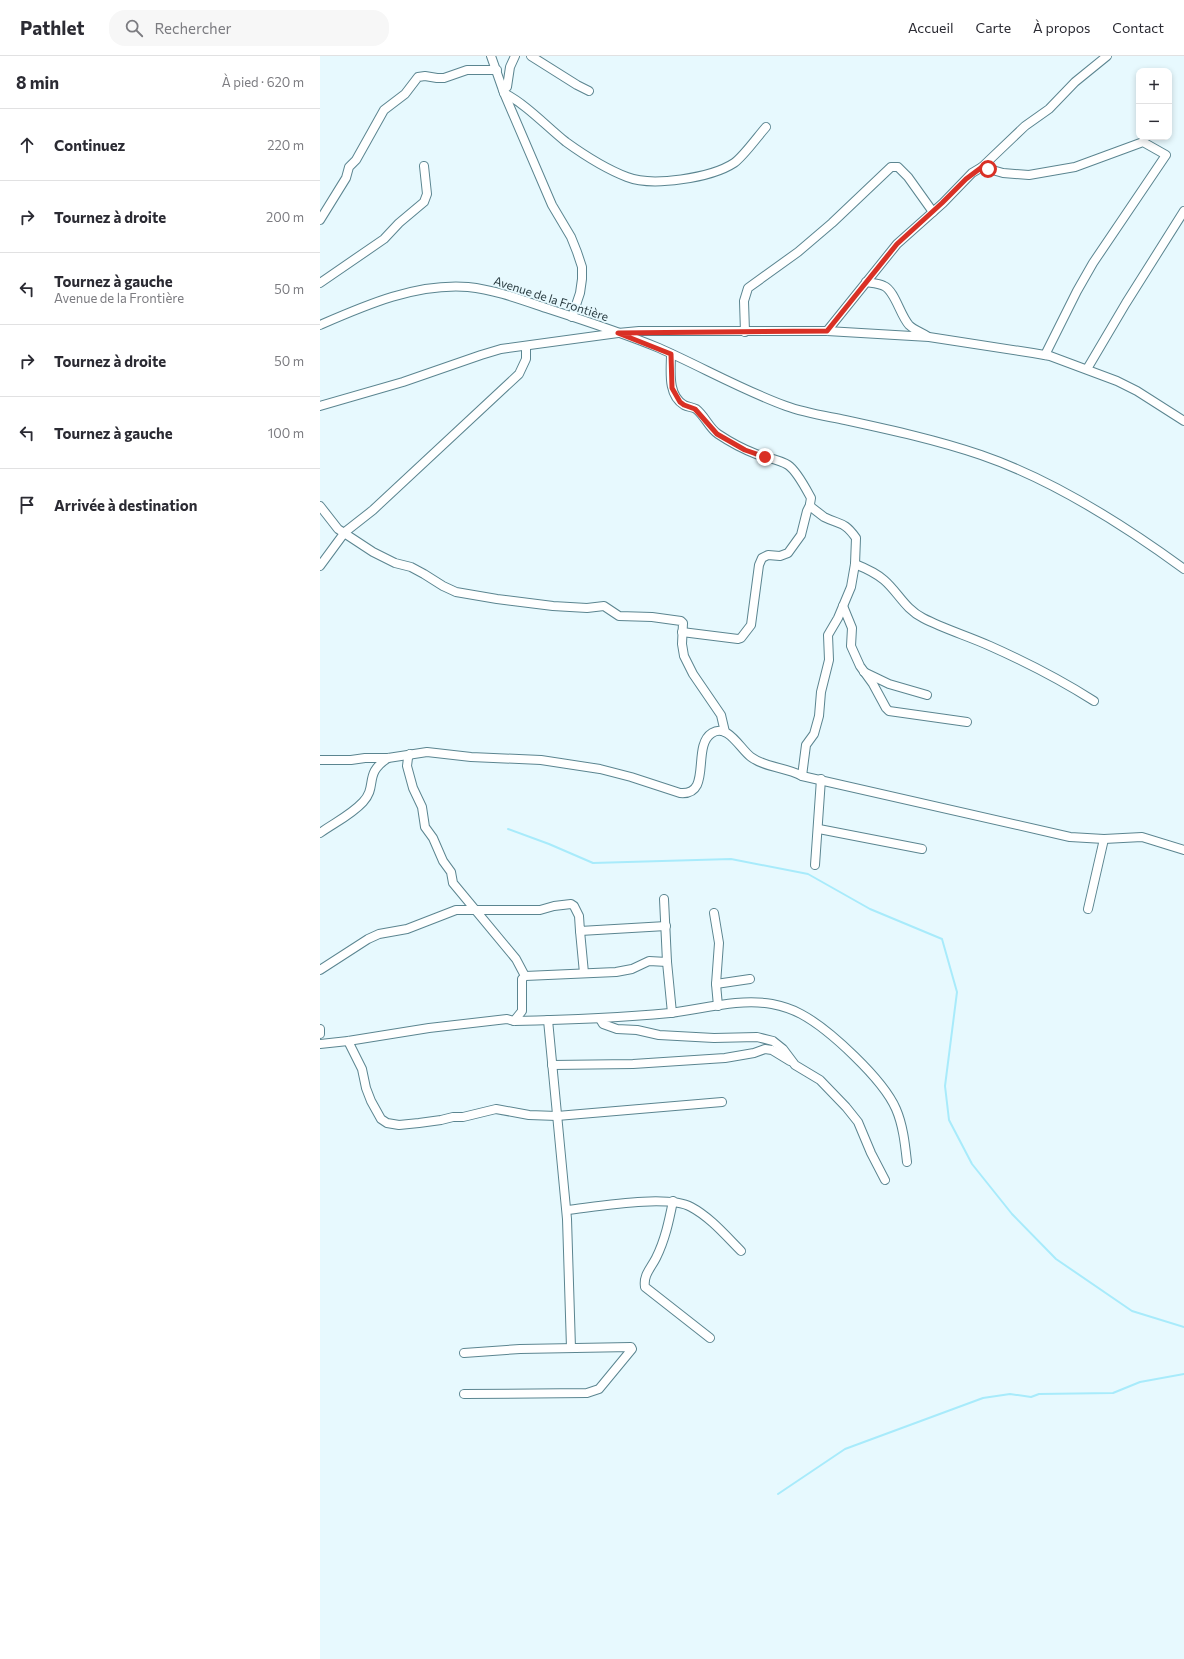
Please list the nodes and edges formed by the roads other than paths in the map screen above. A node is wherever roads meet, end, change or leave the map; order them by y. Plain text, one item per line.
1 (491, 56) edge
2 (515, 56) edge
3 (531, 56) edge
4 (1107, 56) edge
5 (497, 70) junction
6 (503, 91) junction
7 (589, 91) dead end
8 (766, 127) dead end
9 (424, 166) dead end
10 (982, 167) junction
11 (1184, 211) edge
12 (933, 212) junction
13 (320, 220) edge
14 (866, 282) junction
15 (320, 283) edge
16 (572, 317) junction
17 (320, 325) edge
18 (827, 331) junction
19 (745, 332) junction
20 (618, 333) junction
21 (928, 337) junction
22 (526, 346) junction
23 (671, 354) junction
24 (1045, 355) junction
25 (1087, 369) junction
26 (320, 406) edge
27 (1184, 421) edge
28 (320, 506) edge
29 (810, 506) junction
30 (344, 532) junction
31 (855, 564) junction
32 (320, 566) edge
33 (1184, 569) edge
34 (843, 606) junction
35 (682, 632) junction
36 (863, 671) junction
37 (927, 696) dead end
38 (1094, 701) dead end
39 (967, 722) dead end
40 (726, 732) junction
41 (410, 754) junction
42 (388, 758) junction
43 (320, 760) edge
44 (802, 776) junction
45 (822, 780) junction
46 (819, 829) junction
47 (320, 833) edge
48 (1104, 839) junction
49 (922, 849) dead end
50 (1184, 850) edge
51 (815, 865) dead end
52 (664, 899) dead end
53 (1088, 909) dead end
54 (477, 910) junction
55 (714, 913) dead end
56 (666, 926) junction
57 (580, 931) junction
58 (667, 962) junction
59 (320, 970) edge
60 (584, 973) junction
61 (525, 976) junction
62 (750, 979) dead end
63 (716, 984) junction
64 (718, 1006) junction
65 (672, 1013) junction
66 (600, 1019) junction
67 (548, 1020) junction
68 (514, 1021) junction
69 (320, 1029) edge
70 (320, 1034) edge
71 (348, 1041) junction
72 (320, 1044) edge
73 (552, 1065) junction
74 (795, 1065) junction
75 (722, 1102) dead end
76 (557, 1116) junction
77 (908, 1162) dead end
78 (885, 1180) dead end
79 (673, 1201) junction
80 (567, 1210) junction
81 (741, 1251) dead end
82 (710, 1338) dead end
83 (571, 1348) junction
84 (464, 1353) dead end
85 (464, 1394) dead end

1 - 5 street
2 - 6 street
3 - 7 street
4 - 10 street
5 - 6 street
5 - 13 street
6 - 8 street
6 - 16 street
9 - 15 street
10 - 12 street
10 - 24 street
11 - 25 street
12 - 14 street
12 - 19 street
14 - 18 street
14 - 21 street
16 - 17 street, Avenue de la Frontière
16 - 20 street, Avenue de la Frontière
18 - 19 street
18 - 21 street
19 - 20 street
20 - 22 street
20 - 23 street, Avenue de la Frontière
21 - 24 street
22 - 26 street
22 - 30 street
23 - 29 street
23 - 33 street, Avenue de la Frontière
24 - 25 street
25 - 27 street
28 - 30 street
29 - 31 street
29 - 35 street
30 - 32 street
30 - 35 street
31 - 34 street
31 - 38 street
34 - 36 street
34 - 44 street
35 - 40 street
36 - 37 street
36 - 39 street
40 - 41 street
40 - 44 street
41 - 42 street
41 - 54 street
42 - 43 street
42 - 47 street
44 - 45 street
45 - 46 street
45 - 48 street
46 - 49 street
46 - 51 street
48 - 50 street
48 - 53 street
52 - 56 street
54 - 57 street
54 - 59 street
54 - 61 street
55 - 63 street
56 - 57 street
56 - 58 street
57 - 60 street
58 - 60 street
58 - 65 street
60 - 61 street
61 - 68 street
62 - 63 street
63 - 64 street
64 - 65 street
64 - 77 street
65 - 66 street
66 - 67 street
66 - 74 street
67 - 68 street
67 - 73 street
68 - 71 street
69 - 70 street
71 - 72 street
71 - 76 street
73 - 74 street
73 - 76 street
74 - 78 street
75 - 76 street
76 - 80 street
79 - 80 street
79 - 81 street
79 - 82 street
80 - 83 street
83 - 84 street
83 - 85 street

